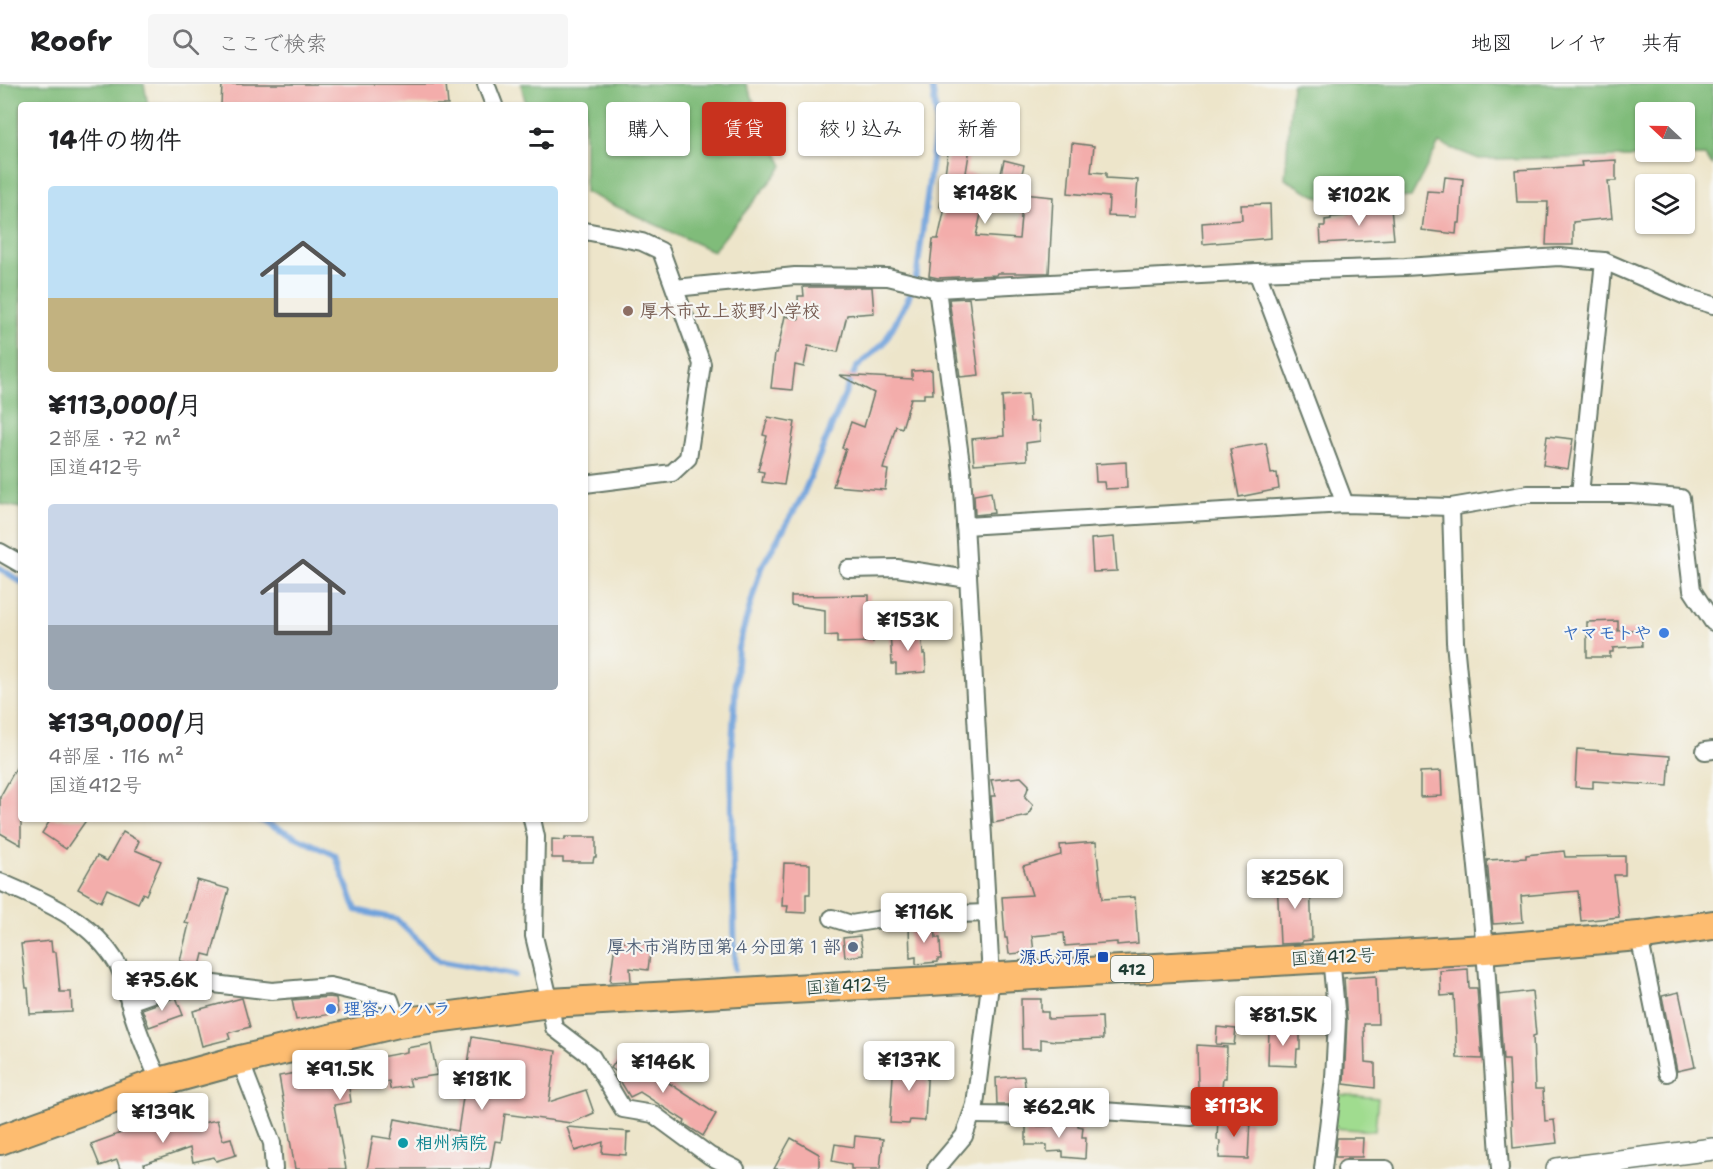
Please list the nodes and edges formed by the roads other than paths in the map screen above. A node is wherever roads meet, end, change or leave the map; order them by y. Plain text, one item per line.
1 (486, 84) edge
2 (493, 102) edge
3 (588, 232) edge
4 (1604, 261) junction
5 (1257, 272) junction
6 (675, 288) junction
7 (937, 289) junction
8 (1713, 305) edge
9 (588, 484) edge
10 (1580, 494) junction
11 (1345, 504) junction
12 (1451, 507) junction
13 (965, 526) junction
14 (0, 552) edge
15 (18, 562) edge
16 (848, 569) dead end
17 (968, 579) junction
18 (1713, 622) edge
19 (533, 822) edge
20 (0, 882) edge
21 (987, 913) junction
22 (832, 918) dead end
23 (1713, 925) edge
24 (1640, 936) junction
25 (1485, 949) junction
26 (1330, 957) junction
27 (991, 977) junction
28 (129, 1002) junction
29 (550, 1003) junction
30 (398, 1023) junction
31 (240, 1060) junction
32 (1667, 1073) dead end
33 (160, 1082) junction
34 (972, 1115) junction
35 (1192, 1117) dead end
36 (0, 1140) edge
37 (1713, 1149) edge
38 (274, 1169) edge
39 (736, 1169) edge
40 (936, 1169) edge
41 (1323, 1169) edge
42 (1346, 1169) edge
43 (1386, 1169) edge
44 (1500, 1169) edge
45 (1557, 1169) edge

1 - 2 street
3 - 6 street
4 - 5 street
4 - 8 street
4 - 10 street
5 - 7 street
5 - 11 street
6 - 7 street
6 - 9 street
7 - 13 street
10 - 12 street
10 - 18 street
11 - 12 street
11 - 13 street
12 - 25 street
13 - 17 street
14 - 15 street
16 - 17 street
17 - 21 street
19 - 29 street
20 - 28 street
21 - 22 street
21 - 27 street
23 - 24 highway, 国道412号 / 412
24 - 25 highway, 国道412号 / 412
24 - 32 street
25 - 26 highway, 国道412号 / 412
25 - 44 street
26 - 27 highway, 国道412号 / 412
26 - 41 street
27 - 29 highway, 国道412号 / 412
27 - 34 street
28 - 30 street
28 - 33 street
29 - 30 highway, 国道412号 / 412
29 - 39 street
30 - 31 highway, 国道412号 / 412
31 - 33 highway, 国道412号 / 412
31 - 38 street
33 - 36 highway, 国道412号 / 412
34 - 35 street
34 - 40 street
37 - 45 street
42 - 43 street

